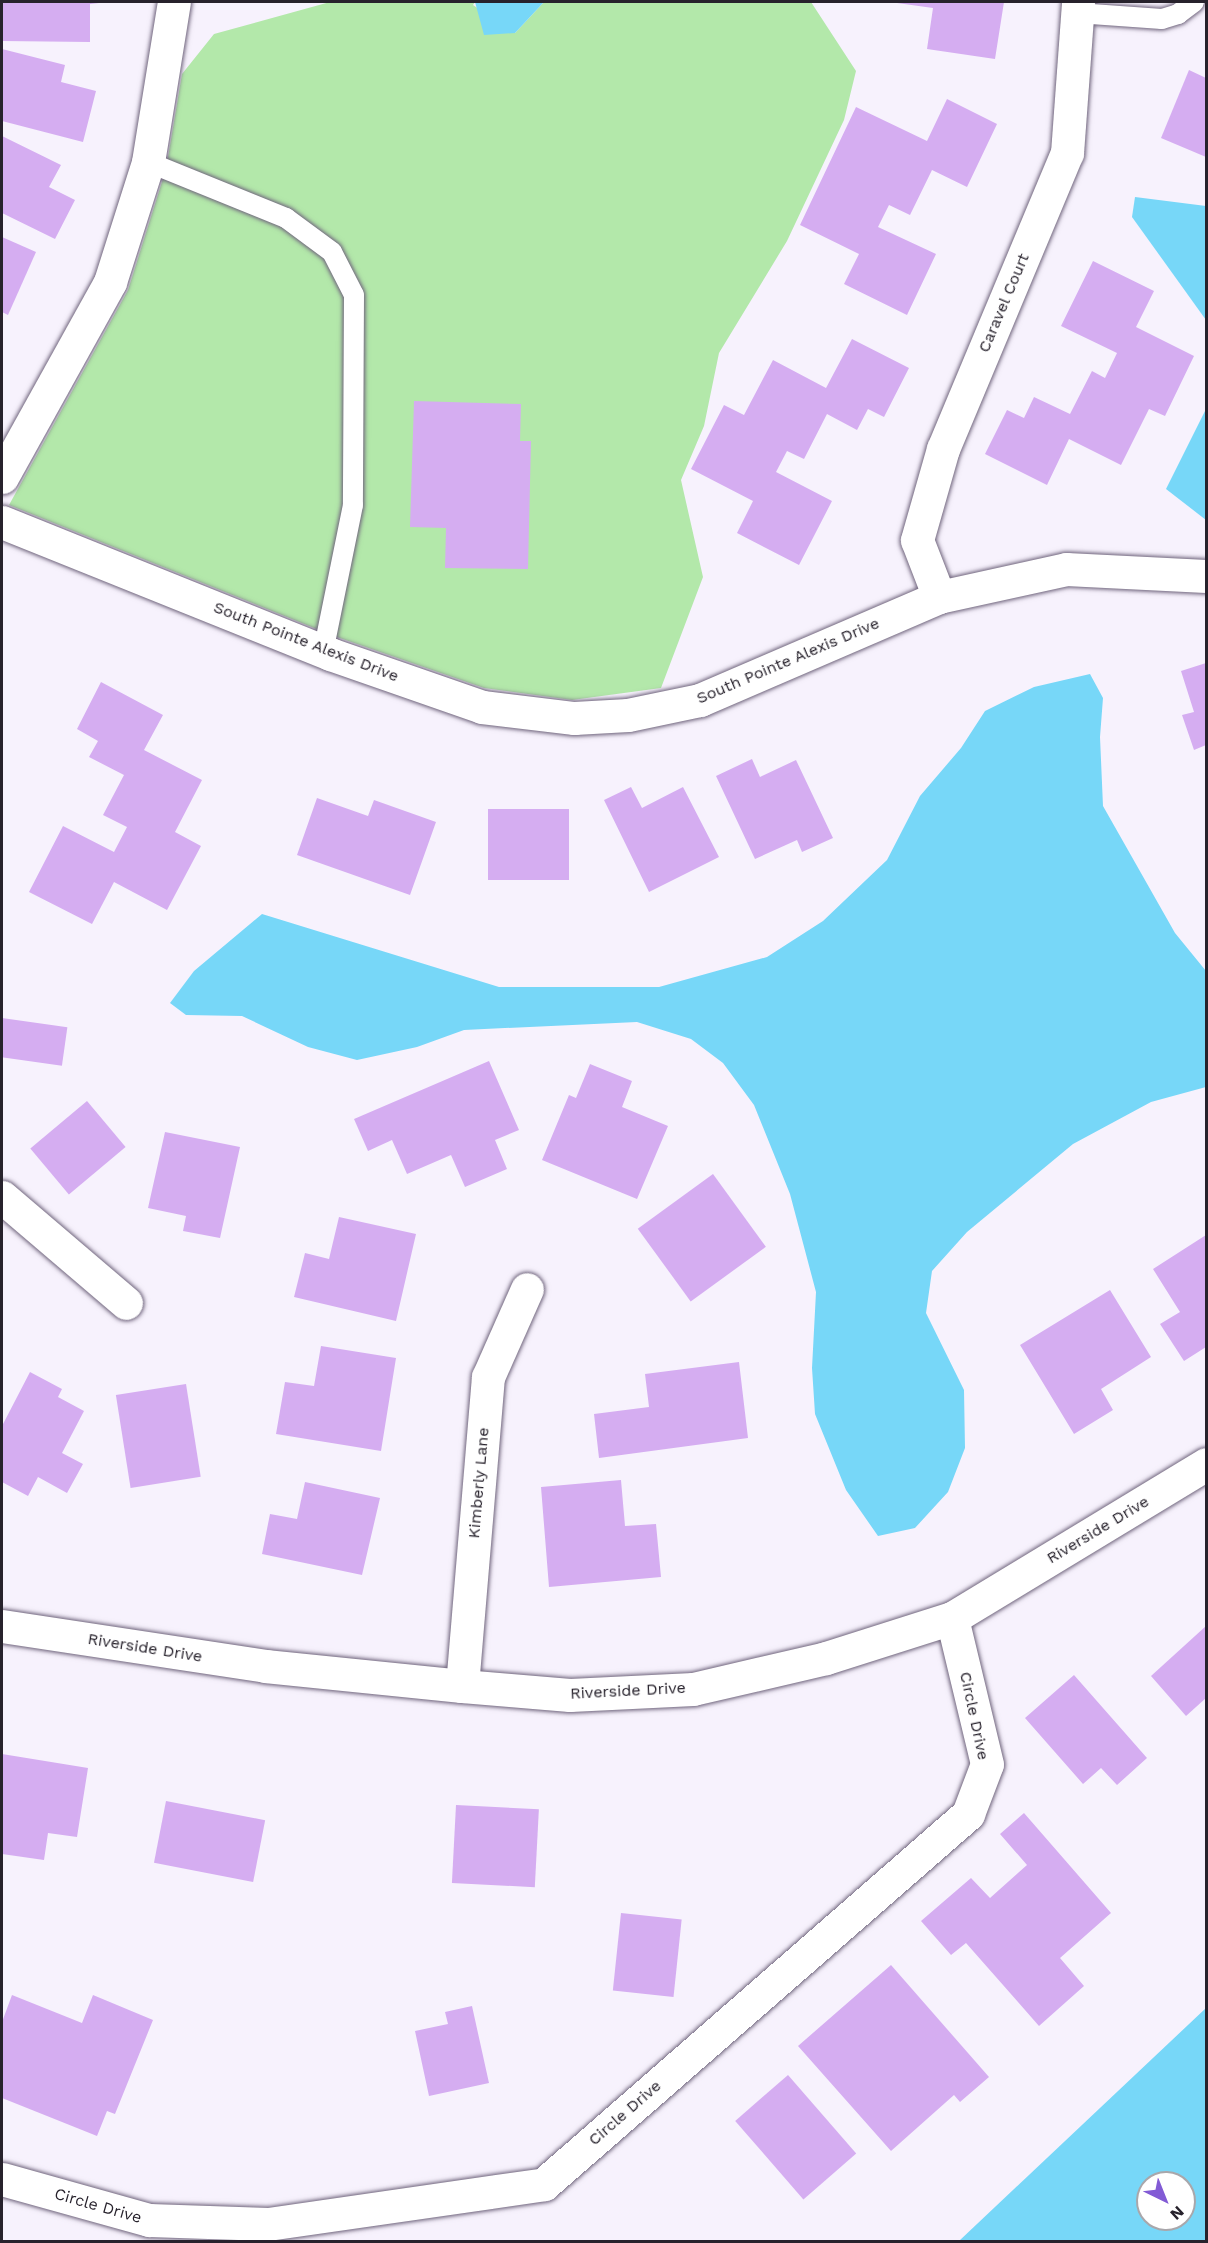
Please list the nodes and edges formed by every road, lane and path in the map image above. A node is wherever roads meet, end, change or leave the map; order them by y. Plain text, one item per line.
1 (174, 2) edge
2 (1194, 2) edge
3 (1078, 7) edge
4 (148, 162) junction
5 (2, 477) edge
6 (2, 522) edge
7 (1206, 576) edge
8 (939, 597) junction
9 (323, 652) junction
10 (2, 1197) edge
11 (527, 1289) dead end
12 (126, 1303) dead end
13 (1206, 1464) edge
14 (951, 1618) junction
15 (2, 1626) edge
16 (462, 1686) junction
17 (2, 2179) edge

1 - 4 street
2 - 3 lane
3 - 8 street, Caravel Court
4 - 5 street
4 - 9 lane
6 - 9 street, South Pointe Alexis Drive
7 - 8 street, South Pointe Alexis Drive
8 - 9 street, South Pointe Alexis Drive
10 - 12 street
11 - 16 street, Kimberly Lane
13 - 14 street, Riverside Drive
14 - 16 street, Riverside Drive
14 - 17 street, Circle Drive
15 - 16 street, Riverside Drive

